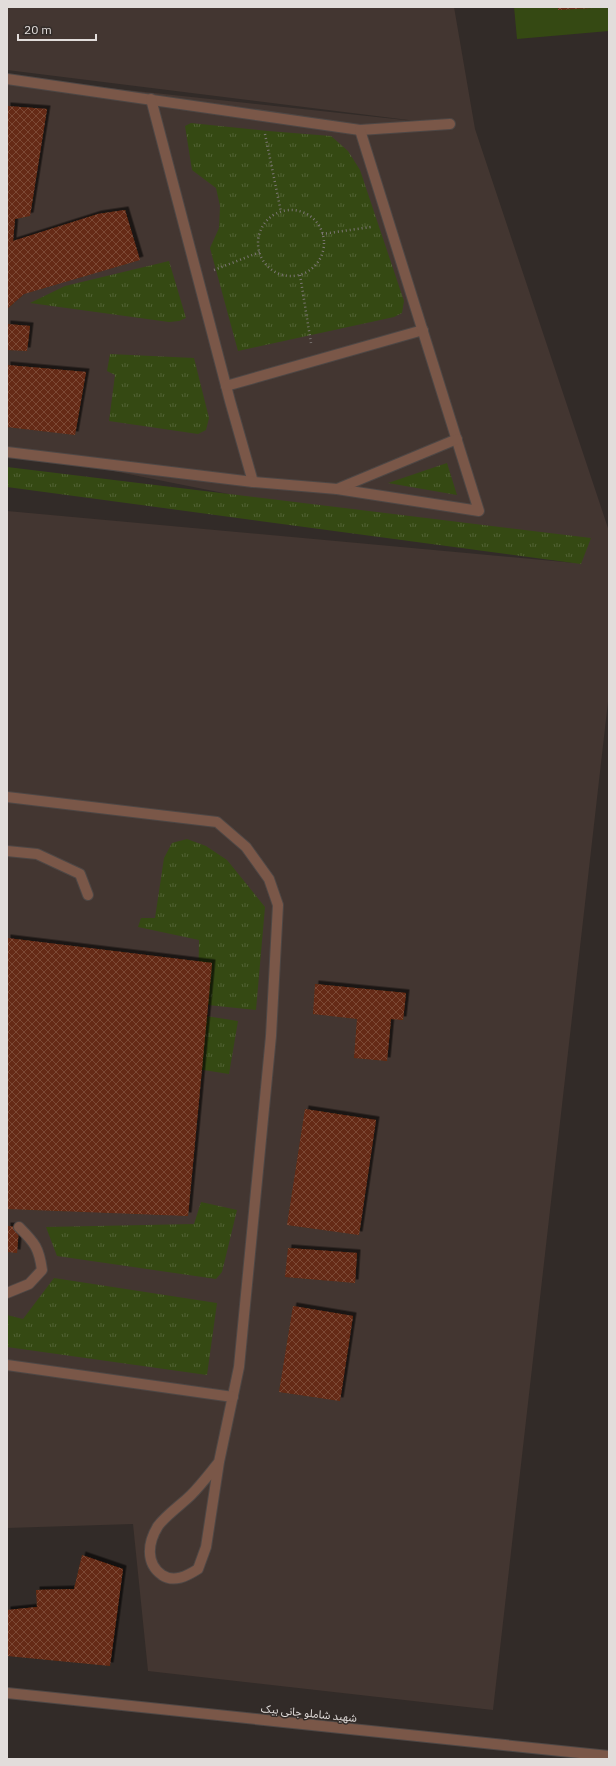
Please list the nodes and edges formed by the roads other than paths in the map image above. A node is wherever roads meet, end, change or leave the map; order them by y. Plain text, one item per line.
1 (7, 79) edge
2 (151, 99) junction
3 (450, 124) dead end
4 (360, 130) junction
5 (423, 330) junction
6 (226, 386) junction
7 (457, 440) junction
8 (7, 452) edge
9 (253, 482) junction
10 (337, 489) junction
11 (7, 797) edge
12 (7, 850) edge
13 (88, 895) dead end
14 (19, 1227) dead end
15 (7, 1293) edge
16 (7, 1365) edge
17 (233, 1397) junction
18 (219, 1462) junction
19 (7, 1693) edge
20 (609, 1756) edge

1 - 2 street
2 - 4 street
2 - 6 street
3 - 4 street
4 - 5 street
5 - 6 street
5 - 7 street
6 - 9 street
7 - 10 street
7 - 10 street
8 - 9 street
9 - 10 street
11 - 17 street
12 - 13 street
14 - 15 street
16 - 17 street
17 - 18 street
18 - 18 street
19 - 20 street, شهید شاملو جانی بیک

